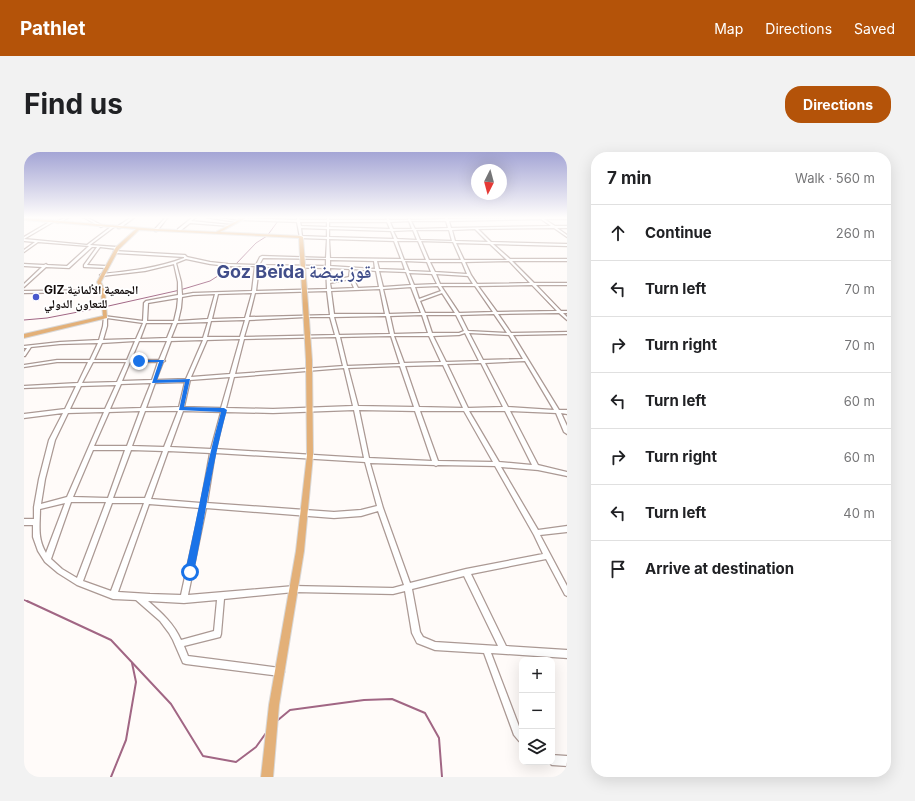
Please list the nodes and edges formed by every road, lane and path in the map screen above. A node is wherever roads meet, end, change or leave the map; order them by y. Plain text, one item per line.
1 (89, 246) edge
2 (91, 246) edge
3 (120, 246) edge
4 (301, 246) edge
5 (328, 246) edge
6 (398, 246) edge
7 (421, 246) edge
8 (456, 246) edge
9 (494, 246) edge
10 (99, 247) junction
11 (116, 250) junction
12 (186, 258) junction
13 (328, 259) junction
14 (375, 260) junction
15 (461, 260) junction
16 (510, 260) junction
17 (567, 260) edge
18 (404, 261) junction
19 (428, 261) junction
20 (302, 262) junction
21 (175, 263) junction
22 (24, 265) edge
23 (46, 265) junction
24 (257, 266) junction
25 (106, 267) junction
26 (328, 267) junction
27 (352, 268) junction
28 (376, 270) junction
29 (409, 272) junction
30 (434, 273) junction
31 (102, 275) junction
32 (469, 275) junction
33 (351, 278) junction
34 (328, 282) junction
35 (533, 284) junction
36 (567, 284) edge
37 (439, 285) junction
38 (476, 285) junction
39 (24, 286) edge
40 (414, 286) junction
41 (380, 287) junction
42 (356, 288) junction
43 (330, 290) junction
44 (103, 291) junction
45 (305, 291) junction
46 (442, 291) junction
47 (24, 292) edge
48 (254, 292) junction
49 (217, 293) junction
50 (181, 296) junction
51 (418, 301) junction
52 (561, 312) junction
53 (567, 312) edge
54 (457, 313) junction
55 (495, 313) junction
56 (423, 314) junction
57 (386, 315) junction
58 (306, 316) junction
59 (332, 316) junction
60 (105, 317) junction
61 (567, 319) edge
62 (247, 320) junction
63 (209, 321) junction
64 (145, 322) junction
65 (176, 322) junction
66 (466, 332) junction
67 (567, 333) edge
68 (510, 334) junction
69 (392, 335) junction
70 (431, 335) junction
71 (24, 336) edge
72 (337, 336) junction
73 (308, 337) junction
74 (205, 339) junction
75 (242, 339) junction
76 (136, 340) junction
77 (170, 340) junction
78 (101, 342) junction
79 (30, 346) junction
80 (24, 347) edge
81 (24, 355) edge
82 (526, 360) junction
83 (162, 361) junction
84 (481, 361) junction
85 (91, 362) junction
86 (127, 362) junction
87 (444, 364) junction
88 (402, 365) junction
89 (24, 366) edge
90 (345, 367) junction
91 (308, 370) junction
92 (232, 376) junction
93 (188, 379) junction
94 (119, 382) junction
95 (154, 382) junction
96 (79, 384) junction
97 (24, 387) edge
98 (356, 408) junction
99 (181, 409) junction
100 (418, 409) junction
101 (507, 409) junction
102 (107, 410) junction
103 (144, 410) junction
104 (224, 410) junction
105 (466, 410) junction
106 (66, 411) junction
107 (309, 411) junction
108 (558, 412) junction
109 (567, 412) edge
110 (24, 416) edge
111 (567, 432) edge
112 (92, 448) junction
113 (129, 448) junction
114 (166, 448) junction
115 (213, 450) junction
116 (310, 455) junction
117 (367, 460) junction
118 (436, 464) junction
119 (496, 465) junction
120 (536, 467) junction
121 (567, 474) edge
122 (69, 499) junction
123 (109, 500) junction
124 (147, 501) junction
125 (204, 504) junction
126 (37, 507) junction
127 (380, 508) junction
128 (305, 512) junction
129 (24, 522) edge
130 (37, 522) junction
131 (567, 529) edge
132 (536, 533) junction
133 (548, 556) junction
134 (47, 560) junction
135 (466, 572) junction
136 (78, 583) junction
137 (408, 587) junction
138 (294, 590) junction
139 (567, 593) edge
140 (113, 595) junction
141 (222, 596) junction
142 (139, 598) junction
143 (184, 599) junction
144 (179, 644) junction
145 (486, 649) junction
146 (504, 650) junction
147 (567, 654) edge
148 (280, 672) junction
149 (519, 734) edge
150 (555, 760) edge
151 (567, 761) edge
152 (267, 777) edge

1 - 23 street
2 - 10 street
3 - 11 main road
4 - 20 main road
5 - 13 street
6 - 18 street
7 - 19 street
8 - 15 street
9 - 16 street
10 - 11 street
10 - 25 street
11 - 12 street
11 - 25 main road
12 - 21 street
12 - 24 street
13 - 14 street
13 - 20 street
13 - 26 street
14 - 18 street
14 - 28 street
15 - 16 street
15 - 19 street
15 - 32 street
16 - 17 street
16 - 35 street
18 - 19 street
18 - 29 street
19 - 30 street
20 - 24 street
20 - 24 street
20 - 26 street
20 - 45 main road
21 - 31 street
21 - 50 street
22 - 23 street
23 - 39 street
24 - 48 street
25 - 31 main road
26 - 27 street
26 - 34 street
27 - 28 street
27 - 33 street
28 - 29 street
28 - 41 street
29 - 30 street
29 - 40 street
30 - 32 street
30 - 37 street
31 - 44 main road
32 - 38 street
33 - 34 street
33 - 42 street
34 - 43 street
35 - 36 street
35 - 38 street
35 - 52 street
37 - 38 street
37 - 40 street
37 - 46 street
38 - 55 street
40 - 41 street
40 - 51 street
41 - 42 street
41 - 57 street
42 - 43 street
43 - 45 street
43 - 59 street
44 - 47 street
44 - 60 main road
45 - 48 street
45 - 58 main road
46 - 51 street
46 - 54 street
48 - 49 street
48 - 62 street
49 - 50 street
49 - 63 street
50 - 64 street
50 - 65 street
51 - 56 street
52 - 53 street
52 - 55 street
52 - 61 street
54 - 55 street
54 - 56 street
54 - 66 street
55 - 68 street
56 - 57 street
56 - 70 street
57 - 59 street
57 - 69 street
58 - 59 street
58 - 62 street
58 - 73 main road
59 - 72 street
60 - 64 street
60 - 71 main road
60 - 78 street
62 - 63 street
62 - 75 street
63 - 65 street
63 - 74 street
64 - 65 street
64 - 76 street
65 - 77 street
66 - 68 street
66 - 70 street
66 - 84 street
67 - 68 street
68 - 82 street
69 - 70 street
69 - 72 street
69 - 88 street
70 - 87 street
72 - 73 street
72 - 90 street
73 - 75 street
73 - 91 main road
74 - 75 street
74 - 77 street
74 - 93 street
75 - 92 street
76 - 77 street
76 - 78 street
76 - 86 street
77 - 83 street
78 - 79 street
78 - 85 street
79 - 80 street
79 - 81 street
82 - 84 street
82 - 108 street
83 - 86 street
83 - 95 street
84 - 87 street
84 - 101 street
85 - 86 street
85 - 89 street
85 - 96 street
86 - 94 street
87 - 88 street
87 - 105 street
88 - 90 street
88 - 100 street
90 - 91 street
90 - 98 street
91 - 92 street
91 - 107 main road
92 - 93 street
92 - 104 street
93 - 95 street
93 - 99 street
94 - 95 street
94 - 96 street
94 - 102 street
95 - 103 street
96 - 97 street
96 - 106 street
98 - 100 street
98 - 107 street
98 - 117 street
99 - 103 street
99 - 104 street
99 - 114 street
100 - 105 street
100 - 118 street
101 - 105 street
101 - 108 street
101 - 120 street
102 - 103 street
102 - 106 street
102 - 112 street
103 - 113 street
104 - 107 street
104 - 115 street
105 - 119 street
106 - 110 street
106 - 126 street
107 - 116 main road
108 - 109 street
108 - 111 street
112 - 113 street
112 - 122 street
113 - 114 street
113 - 123 street
114 - 115 street
114 - 124 street
115 - 116 street
115 - 125 street
116 - 117 street
116 - 128 main road
117 - 118 street
117 - 127 street
118 - 119 street
119 - 120 street
119 - 132 street
120 - 121 street
122 - 123 street
122 - 126 street
122 - 134 street
123 - 124 street
123 - 136 street
124 - 125 street
124 - 140 street
125 - 128 street
125 - 143 street
126 - 130 street
127 - 128 street
127 - 137 street
128 - 138 main road
129 - 130 street
130 - 134 street
131 - 132 street
132 - 133 street
133 - 135 street
133 - 139 street
134 - 136 street
135 - 137 street
135 - 146 street
136 - 140 street
137 - 138 street
137 - 145 street
138 - 141 street
138 - 148 main road
140 - 142 street
141 - 143 street
141 - 144 street
142 - 143 street
142 - 144 street
144 - 148 street
145 - 146 street
145 - 149 street
146 - 147 street
148 - 152 main road
150 - 151 street

